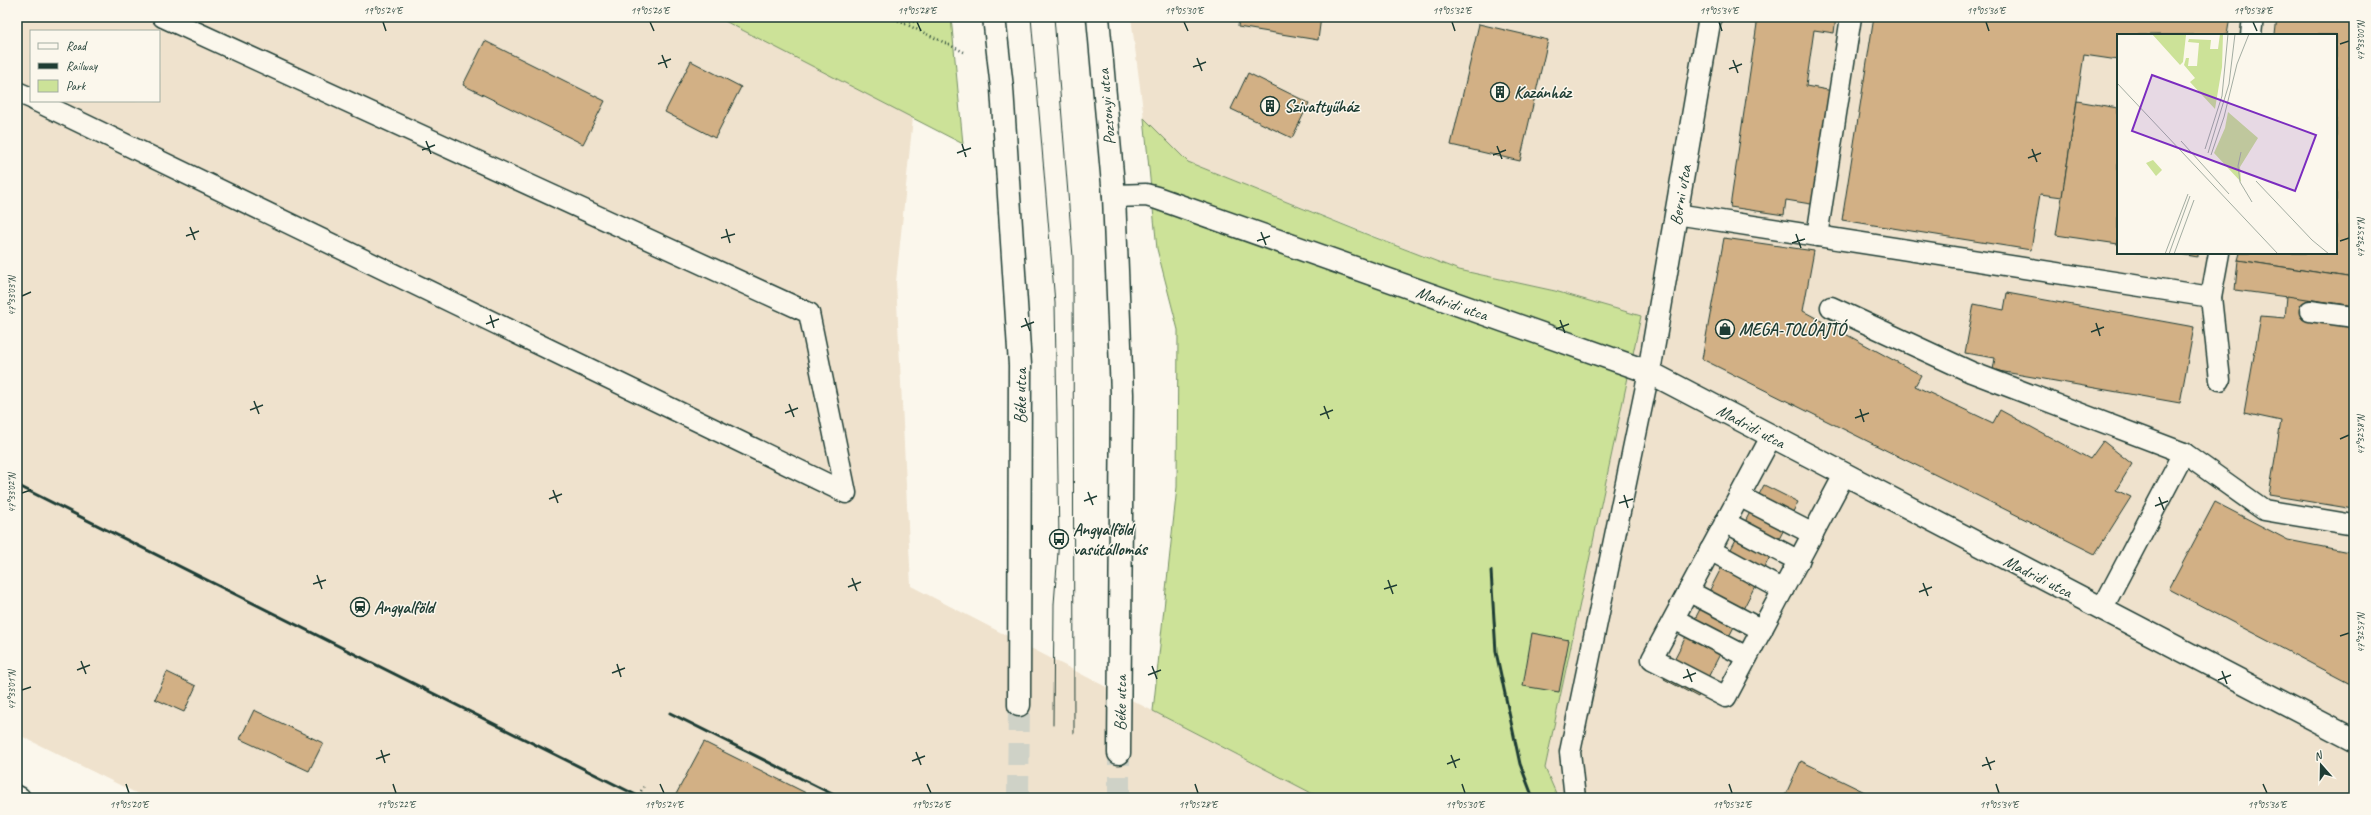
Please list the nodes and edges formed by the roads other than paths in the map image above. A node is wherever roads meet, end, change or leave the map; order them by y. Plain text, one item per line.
1 (163, 17) edge
2 (994, 17) edge
3 (1098, 17) edge
4 (1710, 17) edge
5 (1851, 17) edge
6 (2253, 17) edge
7 (2251, 34) edge
8 (17, 92) edge
9 (30, 98) edge
10 (38, 102) edge
11 (1114, 196) junction
12 (1676, 214) junction
13 (1817, 236) junction
14 (2219, 254) edge
15 (2211, 297) junction
16 (1831, 307) dead end
17 (2310, 310) dead end
18 (2354, 317) edge
19 (1649, 372) junction
20 (2220, 380) dead end
21 (1771, 436) junction
22 (2184, 453) junction
23 (1844, 475) junction
24 (1739, 496) junction
25 (1725, 522) junction
26 (2354, 524) edge
27 (1813, 534) junction
28 (1710, 550) junction
29 (1799, 561) junction
30 (1783, 590) junction
31 (1688, 591) junction
32 (2102, 609) junction
33 (1674, 619) junction
34 (1762, 630) junction
35 (1747, 658) junction
36 (1018, 705) tunnel mouth
37 (2354, 740) edge
38 (1119, 753) tunnel mouth
39 (1576, 798) edge

1 - 10 lane
2 - 36 street, Béke utca
3 - 11 street, Pozsonyi utca
4 - 12 street, Berni utca
5 - 13 lane
6 - 7 lane
8 - 9 lane
11 - 19 street, Madridi utca
11 - 38 street, Béke utca
12 - 13 lane
12 - 19 street, Berni utca
13 - 15 lane
14 - 15 lane
15 - 20 lane
16 - 22 lane
17 - 18 lane
19 - 21 street, Madridi utca
19 - 39 lane
21 - 23 street, Madridi utca
21 - 24 lane
22 - 26 lane
22 - 32 lane
23 - 27 lane
23 - 32 street, Madridi utca
24 - 25 lane
24 - 27 lane
25 - 28 lane
25 - 29 lane
27 - 29 lane
28 - 30 lane
28 - 31 lane
29 - 30 lane
30 - 34 lane
31 - 33 lane
31 - 34 lane
32 - 37 street, Madridi utca
33 - 35 lane
33 - 35 lane
34 - 35 lane

